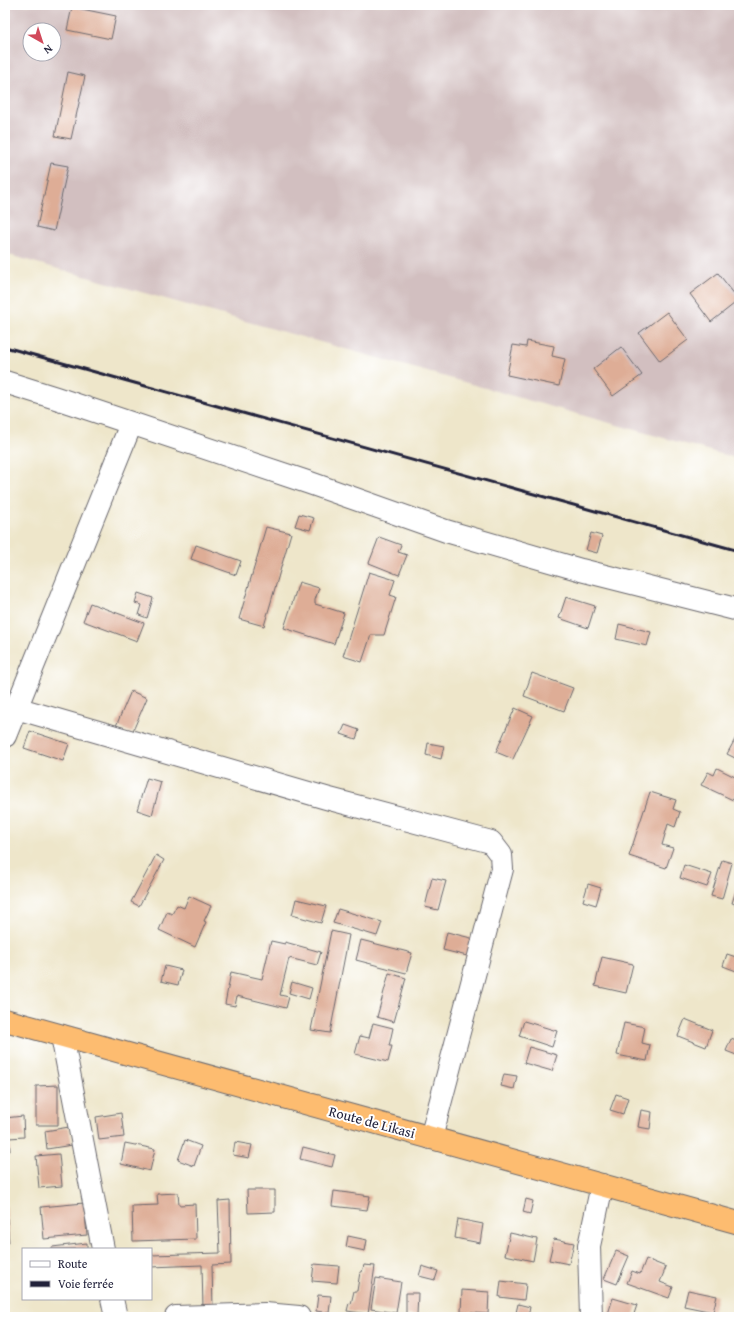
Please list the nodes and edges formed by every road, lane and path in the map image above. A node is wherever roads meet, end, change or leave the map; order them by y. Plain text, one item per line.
1 (5, 382) edge
2 (131, 424) junction
3 (739, 610) edge
4 (16, 708) junction
5 (5, 736) edge
6 (5, 1020) edge
7 (62, 1036) junction
8 (431, 1138) junction
9 (602, 1185) junction
10 (739, 1223) edge
11 (103, 1248) edge
12 (112, 1300) edge
13 (116, 1317) edge
14 (176, 1317) edge
15 (299, 1317) edge
16 (591, 1317) edge

1 - 2 street
2 - 3 street
2 - 4 street
4 - 5 street
4 - 8 street
6 - 7 highway, Route de Likasi
7 - 8 highway, Route de Likasi
7 - 11 street
8 - 9 highway, Route de Likasi
9 - 10 highway, Route de Likasi
9 - 16 street
12 - 13 street
14 - 15 street

